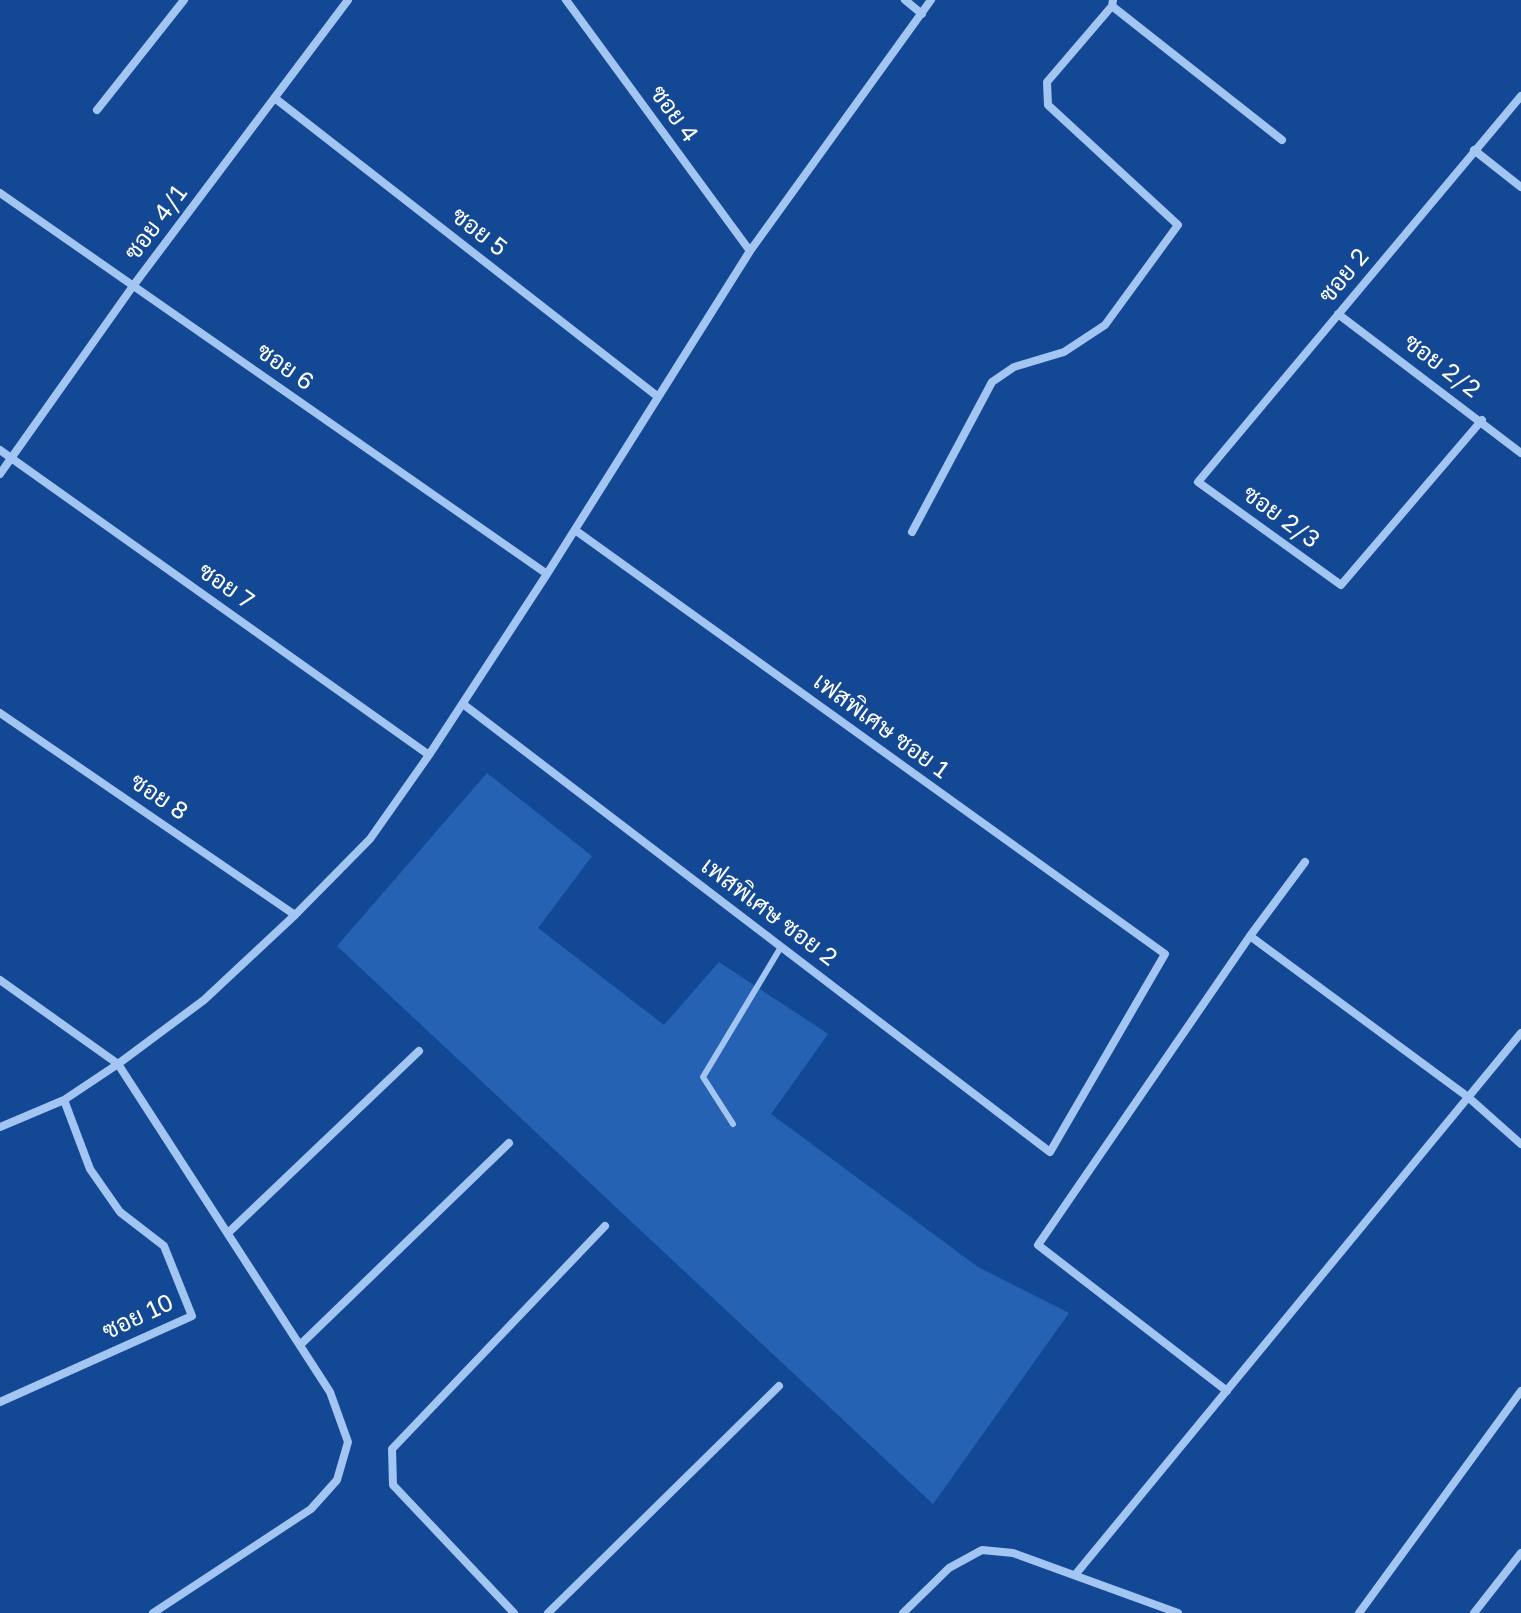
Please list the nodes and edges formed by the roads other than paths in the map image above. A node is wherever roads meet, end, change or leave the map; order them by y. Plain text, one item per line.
1 (184, 0) edge
2 (348, 0) edge
3 (566, 0) edge
4 (905, 0) edge
5 (931, 0) edge
6 (1113, 3) edge
7 (922, 14) junction
8 (1521, 96) edge
9 (276, 99) junction
10 (97, 110) dead end
11 (1282, 140) dead end
12 (1474, 150) junction
13 (1521, 187) edge
14 (0, 193) edge
15 (750, 251) junction
16 (133, 286) junction
17 (1338, 314) junction
18 (657, 396) junction
19 (1482, 420) junction
20 (0, 450) edge
21 (1521, 453) edge
22 (11, 458) junction
23 (0, 474) edge
24 (1198, 482) joint
25 (575, 530) junction
26 (912, 532) dead end
27 (547, 574) junction
28 (463, 704) junction
29 (0, 713) edge
30 (429, 755) junction
31 (1305, 862) dead end
32 (295, 915) junction
33 (1250, 936) junction
34 (781, 947) junction
35 (0, 980) edge
36 (1521, 1033) edge
37 (419, 1051) dead end
38 (118, 1064) junction
39 (1468, 1097) junction
40 (64, 1100) junction
41 (733, 1124) dead end
42 (0, 1127) edge
43 (509, 1143) dead end
44 (1521, 1144) edge
45 (1050, 1152) joint
46 (605, 1226) dead end
47 (228, 1233) junction
48 (300, 1345) junction
49 (779, 1386) dead end
50 (1227, 1391) junction
51 (1521, 1391) edge
52 (0, 1402) edge
53 (1521, 1553) edge
54 (1075, 1575) junction
55 (153, 1613) edge
56 (514, 1613) edge
57 (548, 1613) edge
58 (903, 1613) edge
59 (1178, 1613) edge
60 (1359, 1613) edge
61 (1474, 1613) edge

1 - 10 street
2 - 9 street, ซอย 4/1
3 - 15 street, ซอย 4
4 - 7 street
5 - 7 street
6 - 11 street
6 - 26 street
7 - 15 street
8 - 12 street, ซอย 2
9 - 16 street, ซอย 4/1
9 - 18 street, ซอย 5
12 - 13 street
12 - 17 street, ซอย 2
14 - 16 street, ซอย 6
15 - 18 street
16 - 22 street, ซอย 4/1
16 - 27 street, ซอย 6
17 - 19 street, ซอย 2/2
17 - 24 street, ซอย 2
18 - 25 street
19 - 21 street, ซอย 2/2
19 - 24 street, ซอย 2/3
20 - 22 street, ซอย 7
22 - 23 street, ซอย 4/1
22 - 30 street, ซอย 7
25 - 27 street
25 - 45 street, เฟสพิเศษ ซอย 1
27 - 28 street
28 - 30 street
28 - 34 street, เฟสพิเศษ ซอย 2
29 - 32 street, ซอย 8
30 - 32 street
31 - 33 street
32 - 38 street
33 - 39 street
33 - 50 street
34 - 41 lane
34 - 45 street, เฟสพิเศษ ซอย 2
35 - 38 street
36 - 39 street
37 - 47 street
38 - 40 street
38 - 47 street
39 - 44 street
39 - 50 street
40 - 42 street
40 - 52 street, ซอย 10
43 - 48 street
46 - 56 street
47 - 48 street
48 - 55 street
49 - 57 street
50 - 54 street
51 - 60 street
53 - 61 street
54 - 58 street
54 - 59 street

